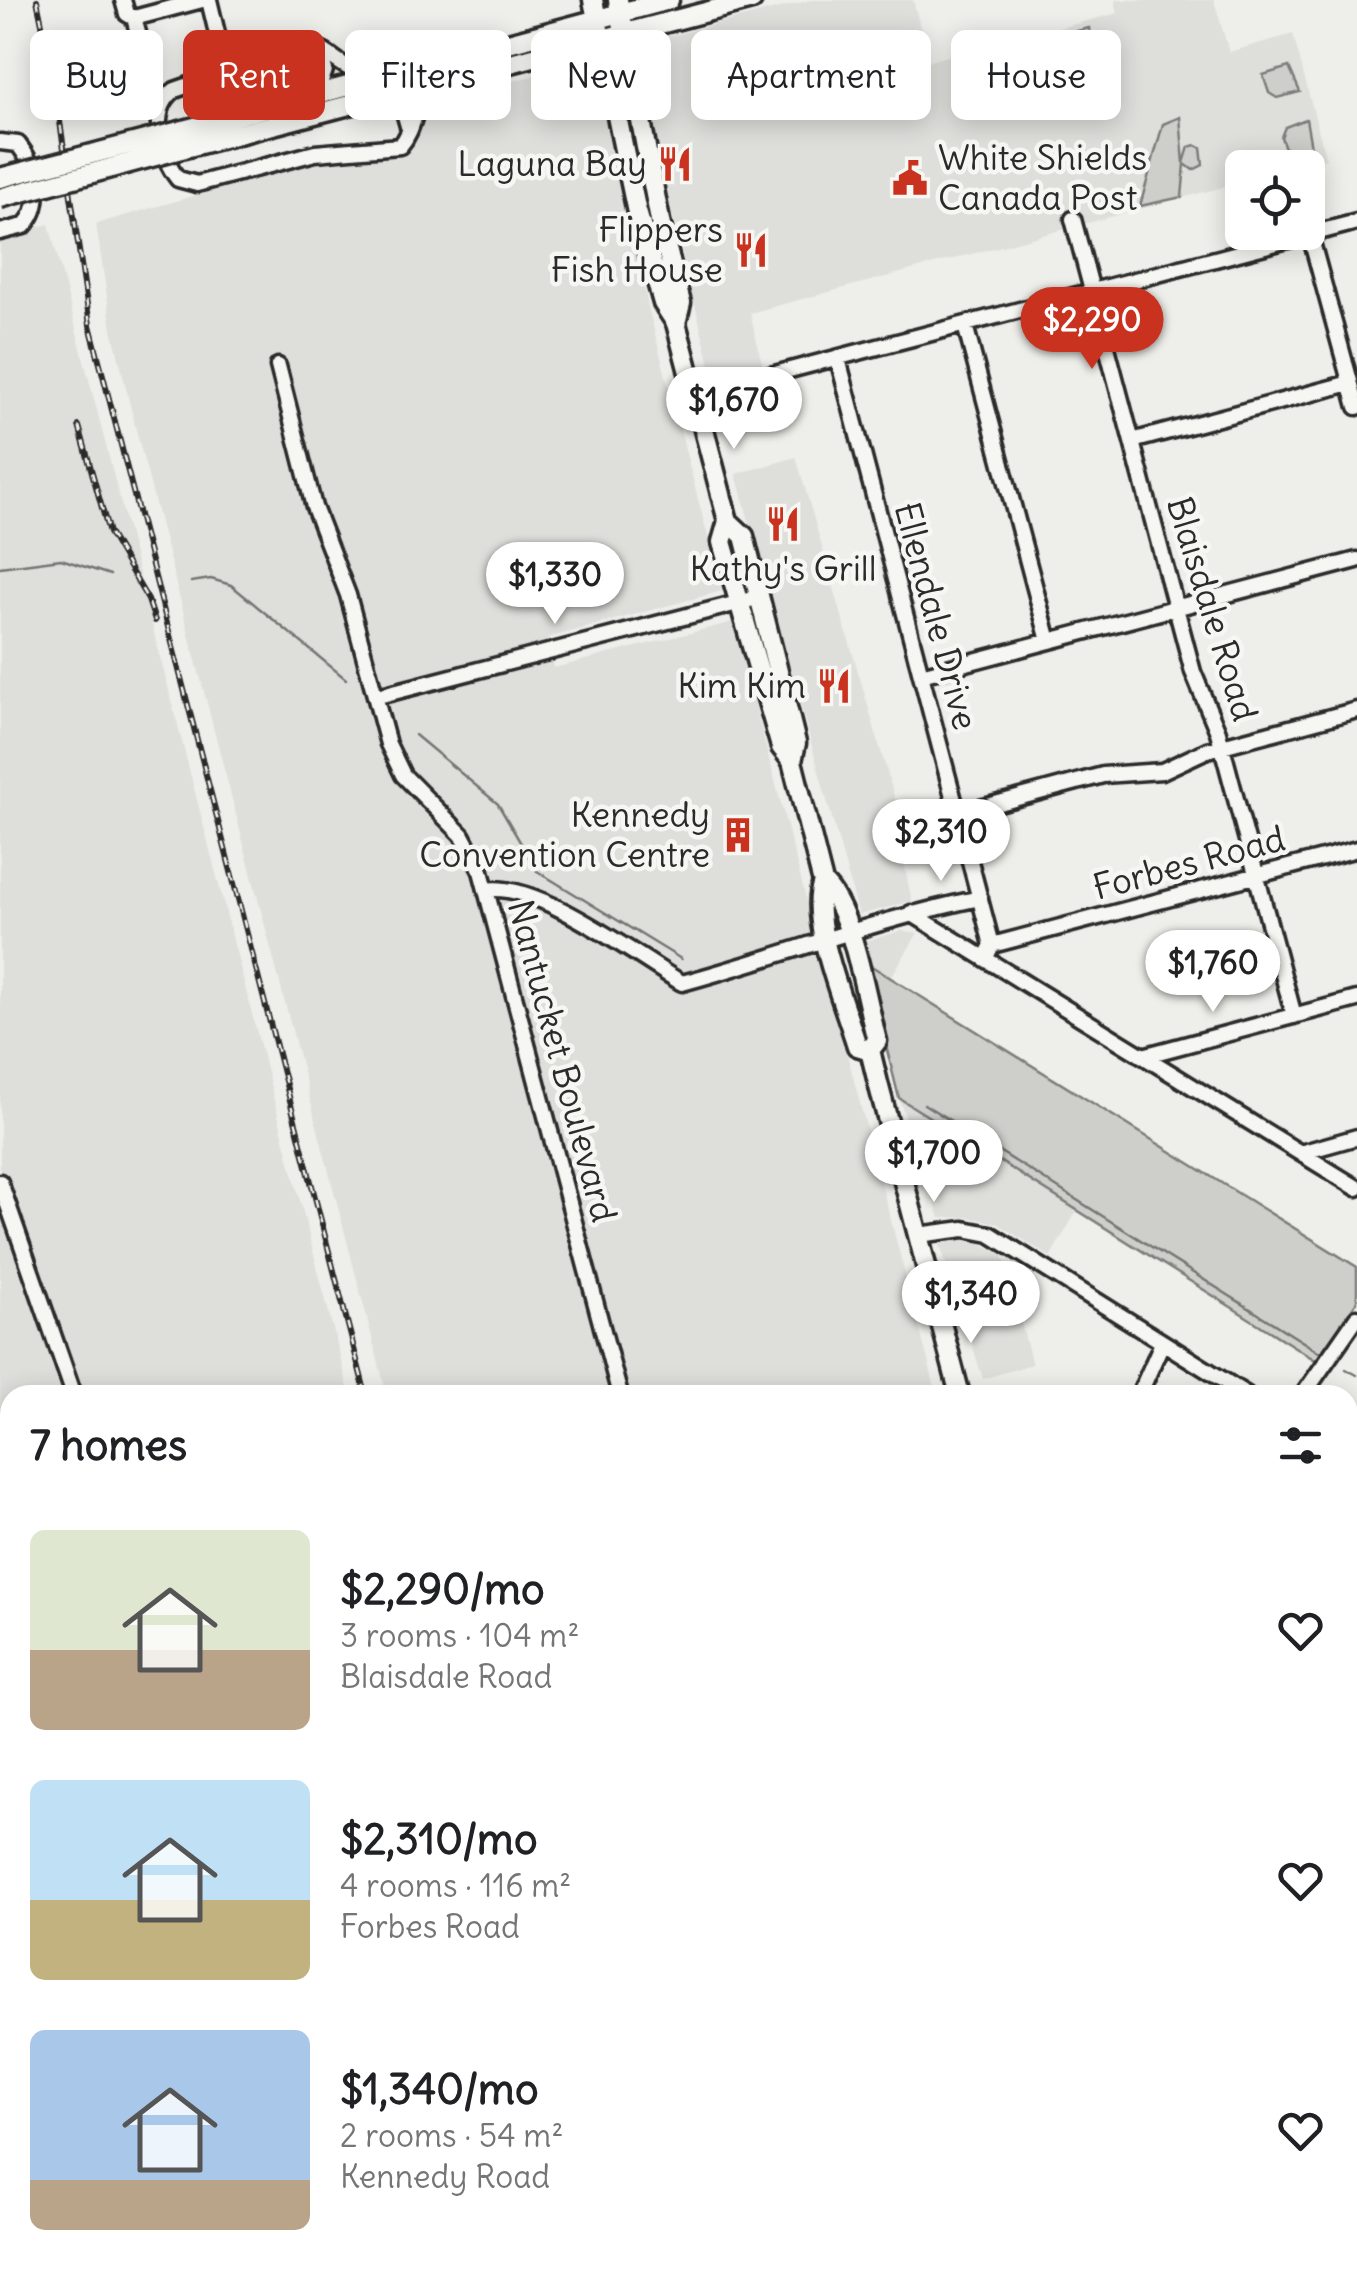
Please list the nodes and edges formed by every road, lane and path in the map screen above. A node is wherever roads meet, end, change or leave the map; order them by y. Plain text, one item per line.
1 (123, 0) edge
2 (205, 0) edge
3 (593, 0) edge
4 (669, 0) edge
5 (752, 0) edge
6 (626, 8) edge
7 (134, 18) junction
8 (599, 29) junction
9 (137, 30) edge
10 (214, 30) edge
11 (511, 48) edge
12 (325, 52) edge
13 (511, 57) edge
14 (345, 68) edge
15 (183, 87) edge
16 (345, 104) edge
17 (239, 120) edge
18 (405, 120) edge
19 (412, 120) edge
20 (408, 137) junction
21 (179, 140) junction
22 (0, 142) edge
23 (0, 178) edge
24 (0, 198) edge
25 (1073, 219) dead end
26 (1357, 222) edge
27 (1325, 231) edge
28 (0, 232) edge
29 (1253, 250) edge
30 (1314, 250) edge
31 (1094, 292) junction
32 (676, 324) junction
33 (966, 326) junction
34 (838, 359) junction
35 (278, 366) dead end
36 (1350, 383) junction
37 (694, 395) junction
38 (1357, 407) edge
39 (1132, 441) junction
40 (728, 522) junction
41 (1357, 560) edge
42 (760, 597) junction
43 (741, 602) junction
44 (1177, 607) junction
45 (1049, 641) junction
46 (921, 675) junction
47 (378, 696) junction
48 (1357, 710) edge
49 (1222, 746) junction
50 (792, 761) junction
51 (958, 814) junction
52 (1357, 849) edge
53 (1256, 876) junction
54 (823, 882) junction
55 (486, 890) junction
56 (980, 898) junction
57 (911, 913) junction
58 (847, 931) junction
59 (827, 940) junction
60 (989, 952) junction
61 (1357, 1000) edge
62 (1294, 1016) junction
63 (870, 1050) junction
64 (1143, 1056) junction
65 (1357, 1137) edge
66 (1300, 1152) junction
67 (0, 1182) edge
68 (1357, 1188) edge
69 (918, 1235) junction
70 (1357, 1317) edge
71 (1162, 1343) junction
72 (71, 1385) edge
73 (617, 1385) edge
74 (957, 1385) edge
75 (1143, 1385) edge
76 (1231, 1385) edge
77 (1311, 1385) edge

1 - 7 street
2 - 7 street
2 - 10 street
3 - 8 main road
4 - 6 main road
5 - 6 main road
6 - 8 main road
6 - 32 main road
7 - 9 street
8 - 11 main road
8 - 13 main road
8 - 32 main road
12 - 14 street
15 - 20 street
16 - 21 main road
17 - 21 main road
18 - 20 street
19 - 20 street
21 - 23 main road, bridge
21 - 24 main road, bridge
22 - 28 street
25 - 31 street, Blaisdale Road
26 - 27 street
29 - 31 street
30 - 36 street
31 - 33 street
31 - 39 street, Blaisdale Road
32 - 37 main road
33 - 34 street
33 - 45 street
34 - 37 street
34 - 46 street, Ellendale Drive
35 - 47 street, Nantucket Boulevard
36 - 38 street
36 - 39 street
37 - 40 main road
39 - 44 street, Blaisdale Road
40 - 42 main road
40 - 43 main road
41 - 44 street
42 - 43 street
42 - 50 main road
43 - 47 street
43 - 50 main road
44 - 45 street
44 - 49 street, Blaisdale Road
45 - 46 street
46 - 51 street, Ellendale Drive
47 - 55 street, Nantucket Boulevard
48 - 49 street
49 - 51 street
49 - 53 street, Blaisdale Road
50 - 54 main road
51 - 56 street, Ellendale Drive
52 - 53 street, Forbes Road
53 - 60 street, Forbes Road
53 - 62 street, Blaisdale Road
54 - 58 main road
54 - 59 main road
55 - 59 street
55 - 73 street, Nantucket Boulevard
56 - 57 street
56 - 60 street, Ellendale Drive
57 - 58 street
57 - 60 street
58 - 59 street
58 - 63 main road
59 - 63 main road
60 - 64 street
61 - 62 street
62 - 64 street
63 - 69 main road
64 - 66 street
65 - 66 street
66 - 68 street
67 - 72 street
69 - 71 street
69 - 74 main road
70 - 77 street
71 - 75 street
71 - 76 street

